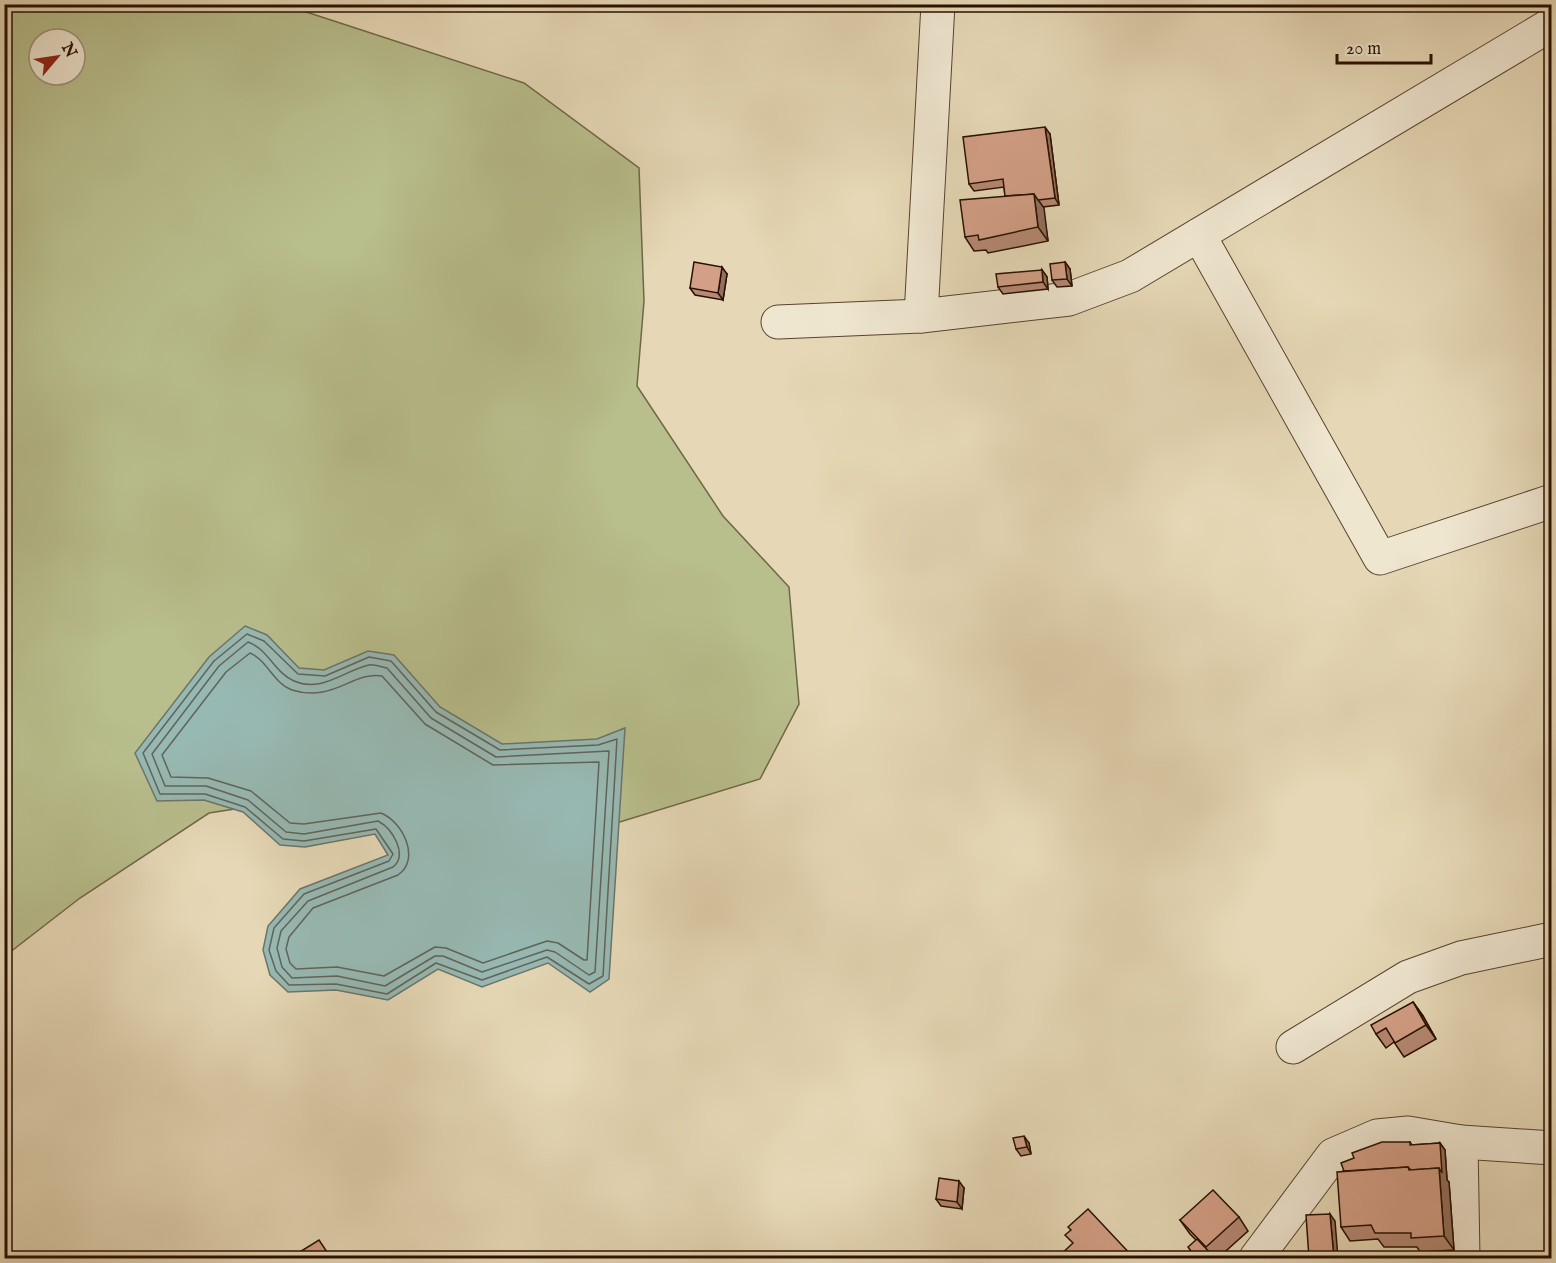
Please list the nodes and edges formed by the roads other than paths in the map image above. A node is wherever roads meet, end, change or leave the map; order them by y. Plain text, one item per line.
1 (938, 4) edge
2 (1549, 32) edge
3 (1198, 235) junction
4 (921, 316) junction
5 (778, 322) dead end
6 (1551, 501) edge
7 (1551, 939) edge
8 (1293, 1047) dead end
9 (1461, 1142) junction
10 (1551, 1148) edge
11 (1256, 1258) edge
12 (1463, 1258) edge

1 - 4 street
2 - 3 street
3 - 4 street
3 - 6 street
4 - 5 street
7 - 8 street
9 - 10 street
9 - 11 street
9 - 12 street

